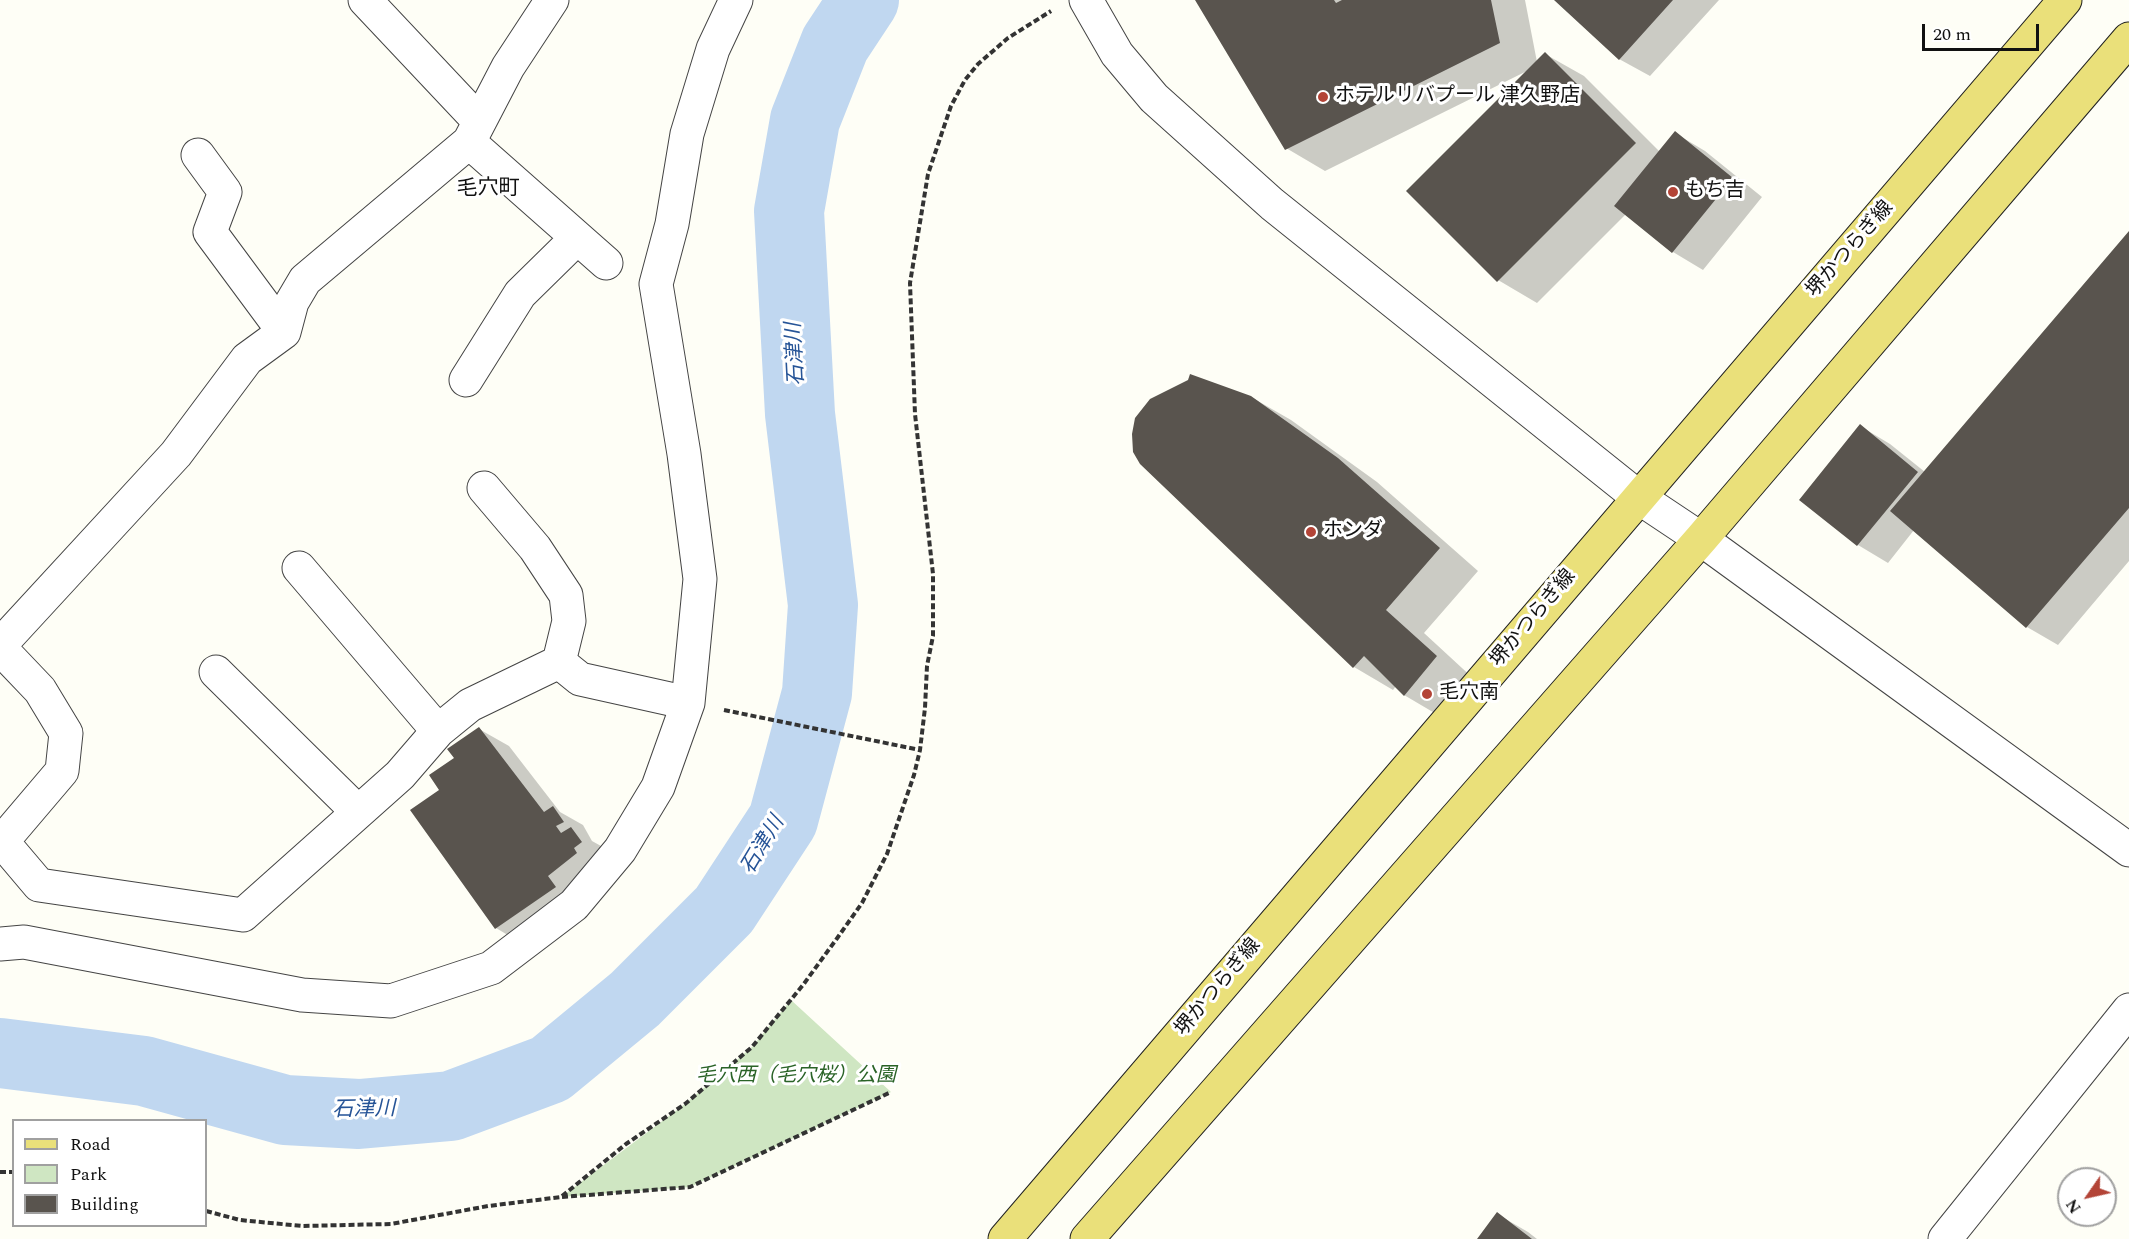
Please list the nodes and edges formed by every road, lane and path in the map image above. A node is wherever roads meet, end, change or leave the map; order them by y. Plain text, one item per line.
1 (365, 0) edge
2 (552, 0) edge
3 (736, 0) edge
4 (2066, 0) edge
5 (1072, 4) edge
6 (2129, 39) edge
7 (474, 132) junction
8 (198, 155) dead end
9 (577, 238) junction
10 (606, 263) dead end
11 (284, 332) junction
12 (466, 380) dead end
13 (484, 488) dead end
14 (1638, 497) junction
15 (1701, 539) junction
16 (299, 568) dead end
17 (0, 646) edge
18 (559, 662) junction
19 (216, 672) dead end
20 (688, 704) junction
21 (722, 710) dead end
22 (438, 731) junction
23 (920, 750) junction
24 (358, 812) junction
25 (1, 842) edge
26 (2129, 850) edge
27 (0, 944) edge
28 (2129, 1010) edge
29 (891, 1092) dead end
30 (561, 1197) junction
31 (207, 1211) edge
32 (1005, 1239) edge
33 (1087, 1239) edge
34 (1945, 1239) edge

1 - 7 street
2 - 7 street
3 - 20 street
4 - 14 main road, 堺かつらぎ線
5 - 14 street
5 - 23 path
6 - 15 main road
7 - 9 street
7 - 11 street
8 - 11 street
9 - 10 street
9 - 12 street
11 - 17 street
13 - 18 street
14 - 15 street
14 - 32 main road, 堺かつらぎ線
15 - 26 street
15 - 33 main road
16 - 22 street
17 - 25 street
18 - 20 street
18 - 22 street
19 - 24 street
20 - 27 street
21 - 23 path
22 - 24 street
23 - 30 path
24 - 25 street
28 - 34 street
29 - 30 path
30 - 31 path

